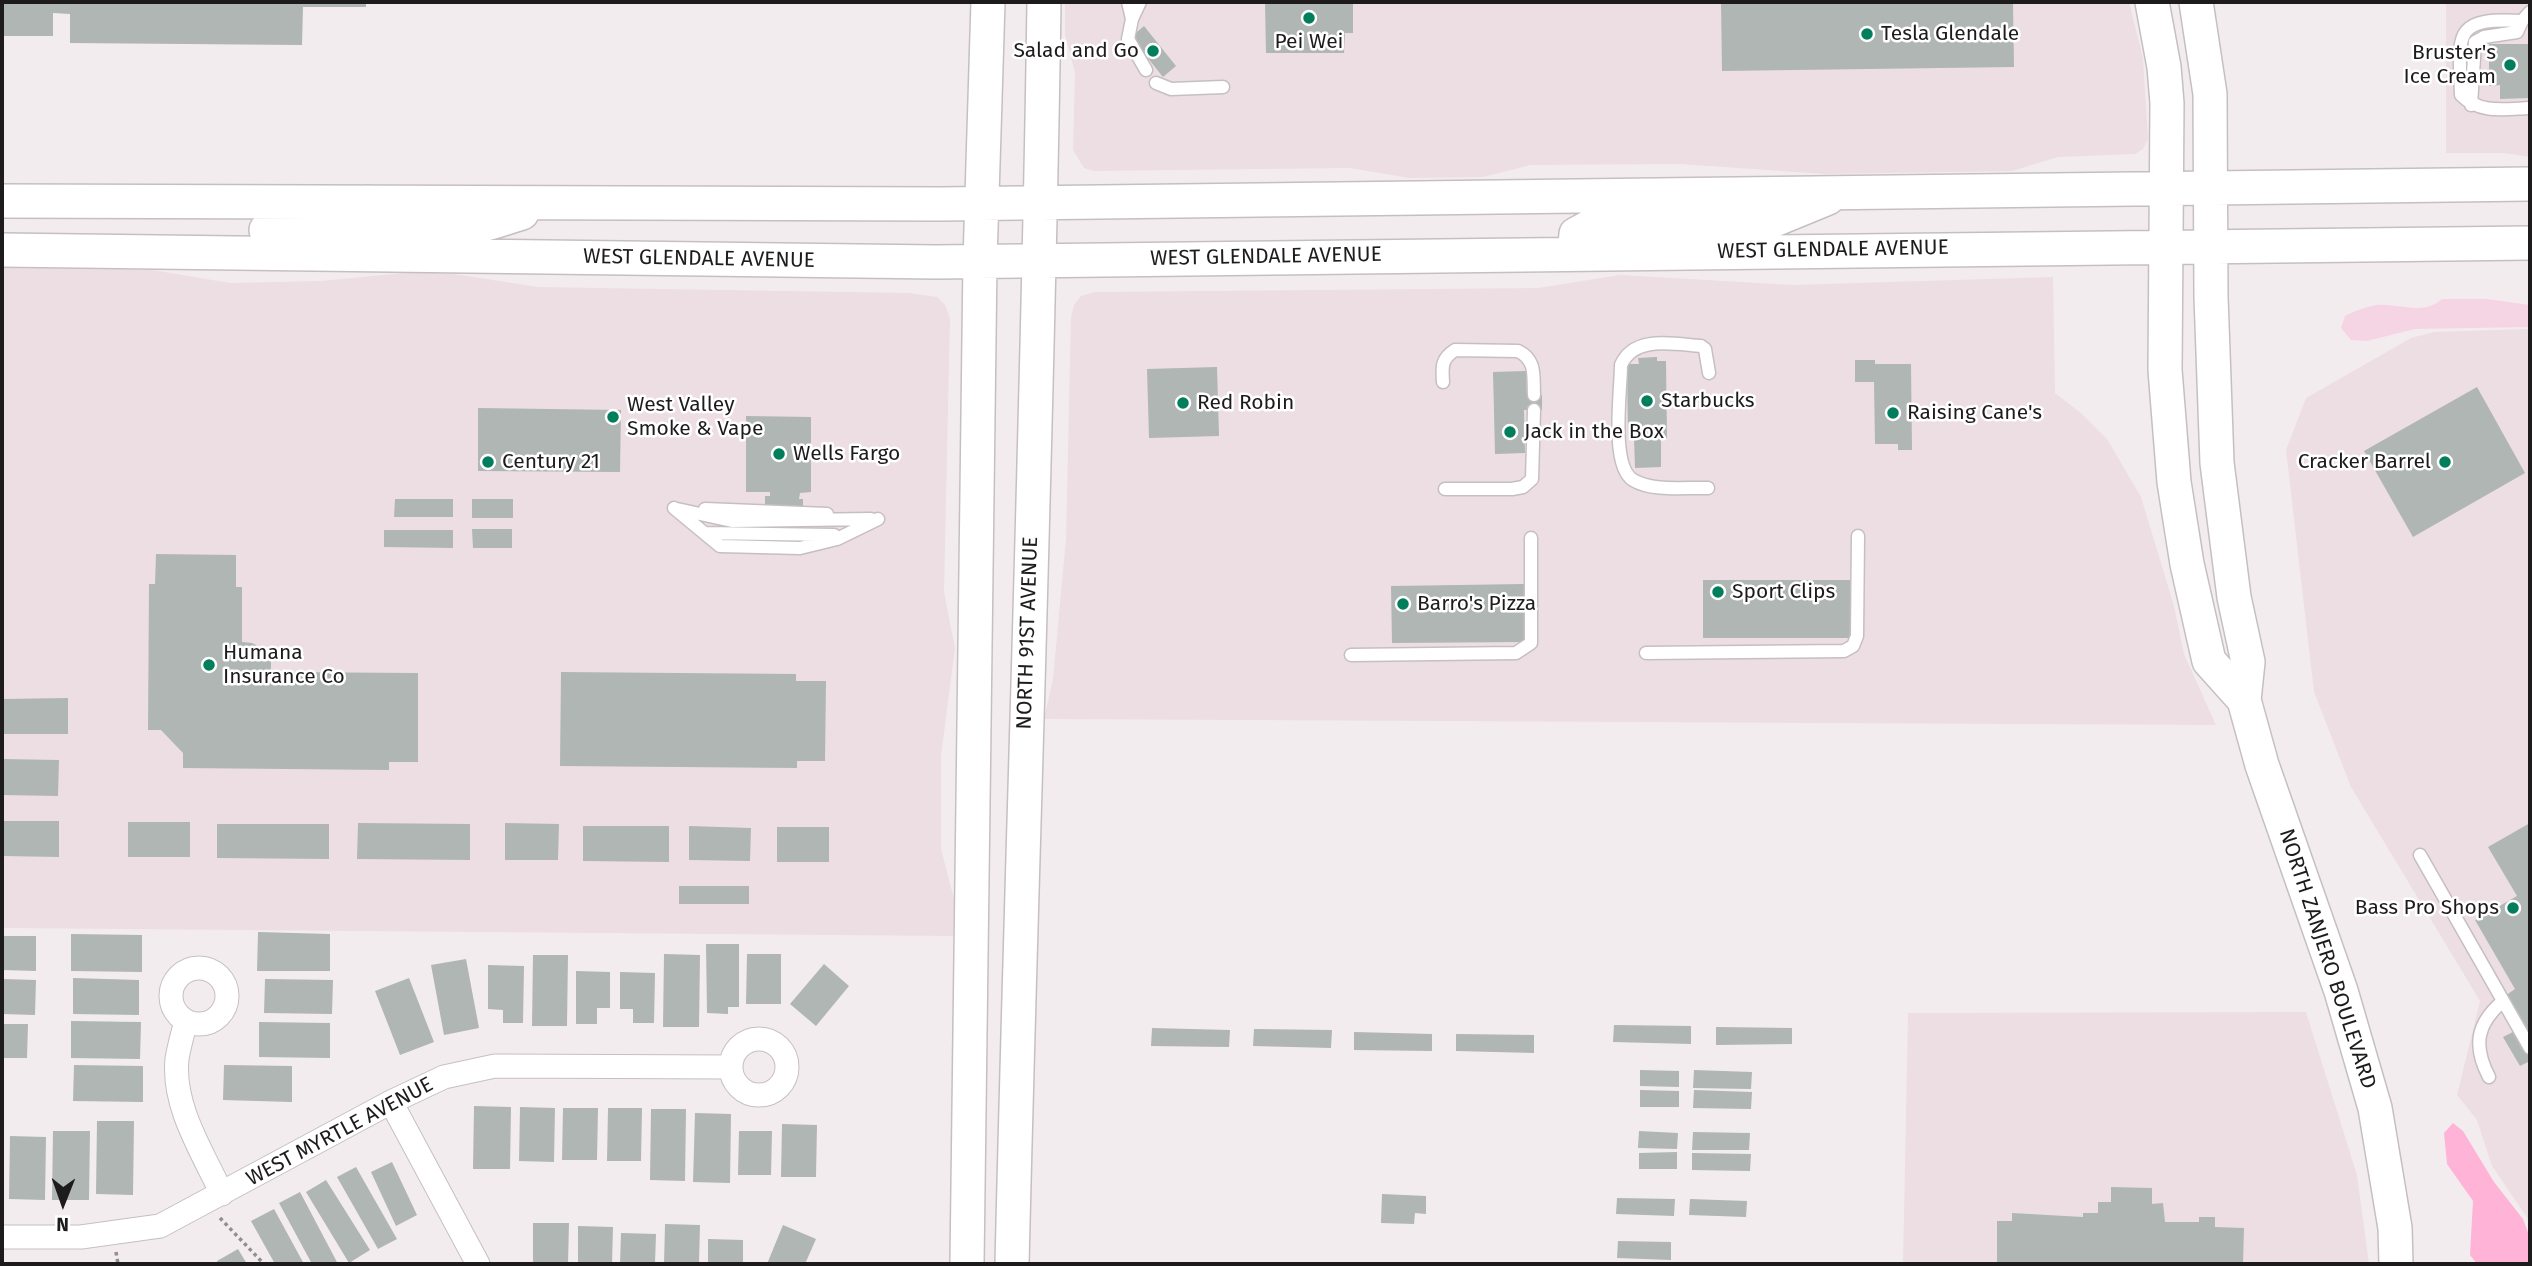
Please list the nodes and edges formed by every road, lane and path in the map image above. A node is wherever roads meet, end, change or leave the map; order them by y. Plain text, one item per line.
1 (988, 2) edge
2 (1044, 2) edge
3 (1128, 2) edge
4 (1140, 2) edge
5 (2152, 2) edge
6 (2196, 2) edge
7 (2526, 16) edge
8 (1132, 19) junction
9 (1146, 70) dead end
10 (1156, 82) dead end
11 (1223, 86) dead end
12 (2530, 108) edge
13 (2530, 184) edge
14 (2210, 188) junction
15 (2168, 189) junction
16 (1839, 192) junction
17 (2, 201) edge
18 (1043, 201) junction
19 (368, 202) junction
20 (558, 203) junction
21 (981, 203) junction
22 (2530, 243) edge
23 (2164, 246) junction
24 (2210, 246) junction
25 (2, 250) edge
26 (158, 250) junction
27 (361, 253) junction
28 (1574, 253) junction
29 (1040, 260) junction
30 (980, 261) junction
31 (1709, 373) dead end
32 (1443, 382) dead end
33 (1534, 395) dead end
34 (1534, 410) dead end
35 (1708, 488) dead end
36 (1445, 489) dead end
37 (847, 535) joint
38 (1858, 536) dead end
39 (1531, 538) dead end
40 (1646, 653) dead end
41 (1350, 655) dead end
42 (2244, 700) junction
43 (2420, 855) dead end
44 (974, 876) junction
45 (1021, 878) junction
46 (2503, 1001) junction
47 (186, 1021) dead end
48 (2530, 1048) edge
49 (730, 1067) dead end
50 (2489, 1077) dead end
51 (391, 1102) junction
52 (216, 1197) junction
53 (2, 1237) edge
54 (264, 1264) edge
55 (478, 1264) edge
56 (967, 1264) edge
57 (1012, 1264) edge
58 (2396, 1264) edge

1 - 21 main road
2 - 18 main road, NORTH 91ST AVENUE
3 - 8 lane
4 - 8 lane
5 - 15 main road, NORTH ZANJERO BOULEVARD
6 - 14 main road, NORTH ZANJERO BOULEVARD
7 - 12 lane
8 - 9 lane
10 - 11 lane
13 - 14 main road
14 - 15 main road
14 - 24 main road, NORTH ZANJERO BOULEVARD
15 - 16 main road
15 - 23 main road, NORTH ZANJERO BOULEVARD
16 - 18 main road
16 - 28 main road
17 - 19 main road
18 - 21 main road
18 - 29 main road, NORTH 91ST AVENUE
19 - 20 main road
19 - 26 main road
20 - 21 main road
20 - 27 main road
21 - 30 main road
22 - 24 main road, WEST GLENDALE AVENUE
23 - 24 main road, WEST GLENDALE AVENUE
23 - 28 main road, WEST GLENDALE AVENUE
23 - 42 main road, NORTH ZANJERO BOULEVARD
24 - 42 main road, NORTH ZANJERO BOULEVARD
25 - 26 main road, WEST GLENDALE AVENUE
26 - 27 main road, WEST GLENDALE AVENUE
27 - 30 main road, WEST GLENDALE AVENUE
28 - 29 main road, WEST GLENDALE AVENUE
29 - 30 main road, WEST GLENDALE AVENUE
29 - 45 main road, NORTH 91ST AVENUE
30 - 44 main road
31 - 35 lane
32 - 33 lane
34 - 36 lane
37 - 37 lane
38 - 40 lane
39 - 41 lane
42 - 58 main road, NORTH ZANJERO BOULEVARD
43 - 46 lane
44 - 45 main road
44 - 56 main road
45 - 57 main road, NORTH 91ST AVENUE
46 - 48 lane
46 - 50 lane
47 - 52 street
49 - 51 street, WEST MYRTLE AVENUE
51 - 52 street, WEST MYRTLE AVENUE
51 - 55 street
52 - 53 street, WEST MYRTLE AVENUE
52 - 54 path

